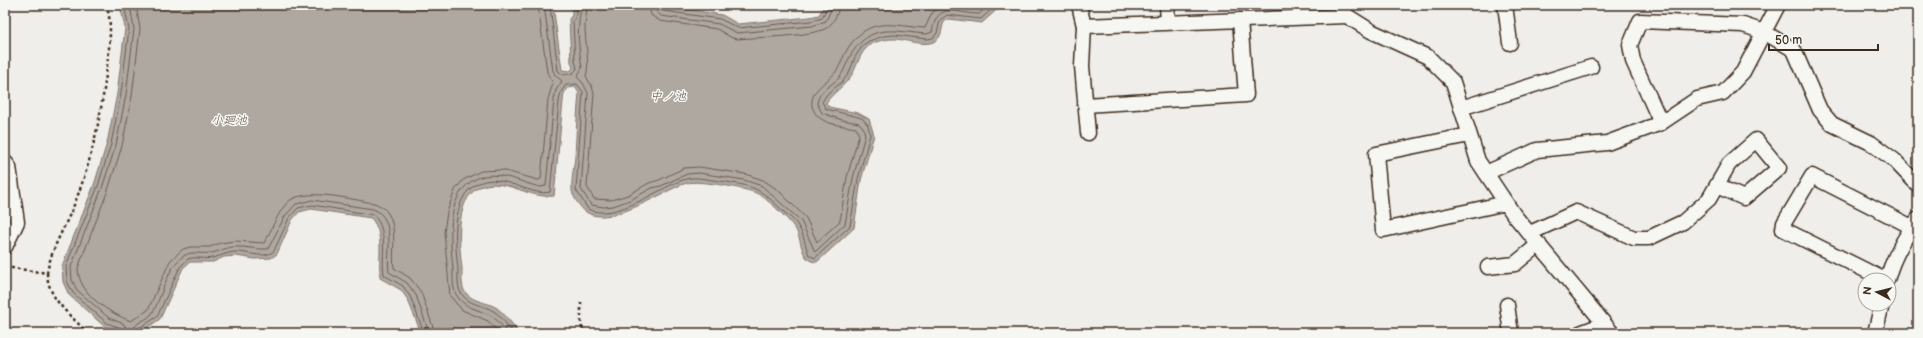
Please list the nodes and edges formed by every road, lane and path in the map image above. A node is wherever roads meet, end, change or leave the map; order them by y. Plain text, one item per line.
1 (106, 5) edge
2 (1079, 5) edge
3 (1167, 5) edge
4 (1778, 5) edge
5 (1508, 6) edge
6 (1344, 10) edge
7 (1240, 20) junction
8 (1168, 22) junction
9 (1084, 26) junction
10 (1764, 32) junction
11 (1510, 43) dead end
12 (1591, 66) dead end
13 (1085, 105) junction
14 (1461, 108) junction
15 (1661, 123) junction
16 (1088, 133) dead end
17 (1469, 134) junction
18 (5, 162) edge
19 (1486, 173) junction
20 (1918, 185) edge
21 (1717, 186) dead end
22 (1506, 203) junction
23 (1915, 223) edge
24 (1535, 238) junction
25 (5, 247) edge
26 (5, 267) edge
27 (1488, 267) dead end
28 (1870, 272) edge
29 (1889, 272) edge
30 (47, 273) junction
31 (581, 302) dead end
32 (1507, 305) dead end
33 (1880, 312) edge
34 (1608, 328) edge
35 (88, 333) edge
36 (583, 333) edge
37 (1511, 333) edge
38 (1580, 333) edge
39 (1875, 333) edge

1 - 30 path
2 - 9 street
3 - 8 street
4 - 10 street
5 - 11 street
6 - 7 street
6 - 14 street
7 - 8 street
7 - 13 street
8 - 9 street
9 - 13 street
10 - 15 street
10 - 15 street
10 - 20 street
12 - 14 street
13 - 16 street
14 - 17 street
15 - 19 street
17 - 19 street
17 - 22 street
18 - 25 street
19 - 22 street
21 - 24 street
22 - 24 street
23 - 28 street
23 - 29 street
24 - 27 street
24 - 34 street
26 - 30 path
30 - 35 path
31 - 36 path
32 - 37 street
33 - 39 street
34 - 38 street

